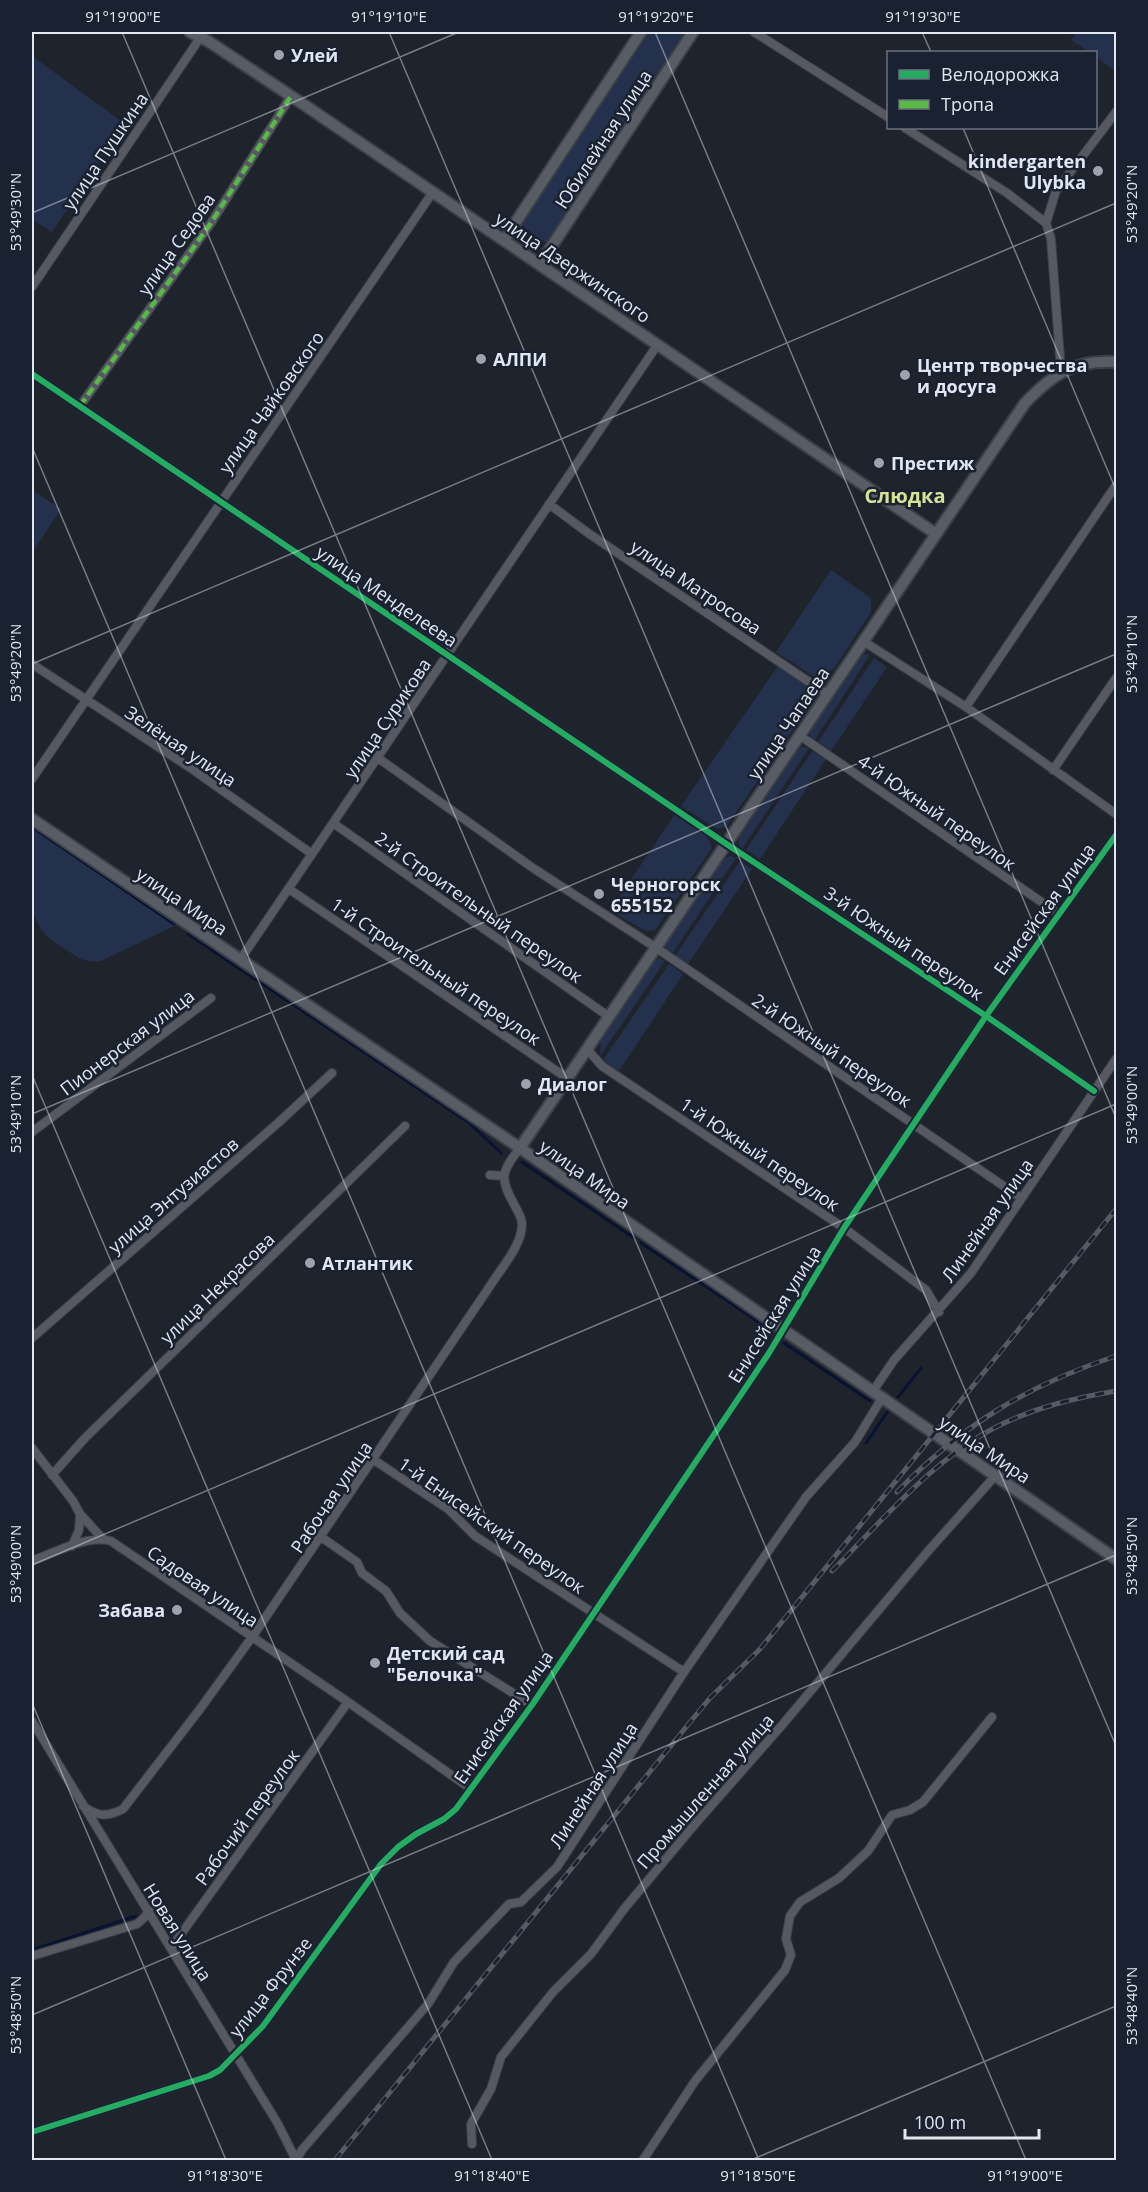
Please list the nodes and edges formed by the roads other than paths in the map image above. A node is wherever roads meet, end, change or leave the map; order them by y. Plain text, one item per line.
1 (641, 32) edge
2 (693, 32) edge
3 (754, 32) edge
4 (198, 33) edge
5 (291, 96) junction
6 (1116, 112) edge
7 (887, 116) edge
8 (907, 129) edge
9 (433, 192) junction
10 (1046, 223) junction
11 (504, 240) junction
12 (540, 264) junction
13 (32, 287) edge
14 (658, 344) junction
15 (1116, 362) edge
16 (1061, 371) junction
17 (32, 374) edge
18 (80, 406) junction
19 (1116, 485) edge
20 (221, 501) junction
21 (549, 504) junction
22 (936, 534) junction
23 (863, 641) junction
24 (447, 655) junction
25 (32, 664) edge
26 (1116, 678) edge
27 (827, 694) junction
28 (86, 700) junction
29 (966, 708) junction
30 (799, 735) junction
31 (378, 758) junction
32 (1053, 770) junction
33 (32, 779) edge
34 (1116, 814) edge
35 (32, 819) edge
36 (333, 823) junction
37 (1116, 835) edge
38 (725, 843) junction
39 (312, 854) junction
40 (289, 889) junction
41 (1059, 914) junction
42 (655, 947) junction
43 (240, 960) junction
44 (211, 998) dead end
45 (608, 1016) junction
46 (986, 1016) junction
47 (587, 1049) junction
48 (1116, 1059) edge
49 (332, 1073) dead end
50 (567, 1078) junction
51 (1094, 1091) junction
52 (915, 1125) junction
53 (405, 1126) dead end
54 (32, 1132) edge
55 (520, 1148) junction
56 (490, 1175) dead end
57 (503, 1176) junction
58 (1021, 1198) junction
59 (844, 1228) junction
60 (939, 1312) junction
61 (782, 1330) junction
62 (32, 1338) edge
63 (878, 1395) junction
64 (32, 1448) edge
65 (374, 1460) junction
66 (52, 1474) junction
67 (996, 1475) junction
68 (80, 1514) junction
69 (321, 1538) junction
70 (103, 1539) junction
71 (72, 1546) junction
72 (1116, 1559) edge
73 (32, 1561) edge
74 (592, 1613) junction
75 (253, 1637) junction
76 (684, 1672) junction
77 (348, 1702) junction
78 (532, 1705) junction
79 (992, 1717) dead end
80 (32, 1721) edge
81 (471, 1789) junction
82 (83, 1806) junction
83 (456, 1809) joint
84 (148, 1910) junction
85 (171, 1948) junction
86 (32, 1956) edge
87 (236, 2055) junction
88 (32, 2132) edge
89 (472, 2144) dead end
90 (296, 2160) edge
91 (642, 2160) edge

1 - 11 main road, Юбилейная улица
2 - 12 main road, Юбилейная улица
3 - 7 street
4 - 5 main road, улица Дзержинского
4 - 13 street, улица Пушкина
5 - 9 main road, улица Дзержинского
5 - 18 street, улица Седова
6 - 10 street
8 - 10 street
9 - 11 main road, улица Дзержинского
9 - 20 street, улица Чайковского
10 - 16 street
11 - 12 main road, улица Дзержинского
12 - 14 main road, улица Дзержинского
14 - 21 street, улица Сурикова
14 - 22 main road, улица Дзержинского
15 - 16 main road, улица Чапаева
16 - 22 main road, улица Чапаева
17 - 18 street, улица Менделеева
18 - 20 street, улица Менделеева
19 - 29 street
20 - 24 street, улица Менделеева
20 - 28 street, улица Чайковского
21 - 24 street, улица Сурикова
21 - 27 street, улица Матросова
22 - 23 main road, улица Чапаева
23 - 27 main road, улица Чапаева
23 - 29 street
24 - 31 street, улица Сурикова
24 - 38 street, улица Менделеева
25 - 28 street, Зелёная улица
26 - 32 street
27 - 30 main road, улица Чапаева
28 - 33 street, улица Чайковского
28 - 39 street, Зелёная улица
29 - 32 street
30 - 38 main road, улица Чапаева
30 - 41 street, 4-й Южный переулок
31 - 36 street, улица Сурикова
31 - 42 street, 2-й Южный переулок
32 - 34 street
35 - 43 main road, улица Мира
36 - 39 street, улица Сурикова
36 - 45 street, 2-й Строительный переулок
37 - 41 street, Енисейская улица
38 - 42 main road, улица Чапаева
38 - 46 street, 3-й Южный переулок
39 - 40 street, улица Сурикова
40 - 43 street, улица Сурикова
40 - 50 street, 1-й Строительный переулок
41 - 46 street, Енисейская улица
42 - 45 main road, улица Чапаева
42 - 52 street, 2-й Южный переулок
43 - 55 main road, улица Мира
44 - 54 street, Пионерская улица
45 - 47 main road, улица Чапаева
46 - 51 street, 3-й Южный переулок
46 - 52 street, Енисейская улица
47 - 50 main road, улица Чапаева
47 - 59 street, 1-й Южный переулок
48 - 51 street, Линейная улица
49 - 62 street, улица Энтузиастов
50 - 55 main road, улица Чапаева
51 - 58 street, Линейная улица
52 - 58 street, 2-й Южный переулок
52 - 59 street, Енисейская улица
53 - 66 street, улица Некрасова
55 - 57 street
55 - 61 main road, улица Мира
56 - 57 street
57 - 65 street, Рабочая улица
58 - 60 street, Линейная улица
59 - 60 street, 1-й Южный переулок
59 - 61 street, Енисейская улица
60 - 63 street, Линейная улица
61 - 63 main road, улица Мира
61 - 74 street, Енисейская улица
63 - 67 main road, улица Мира
63 - 76 street, Линейная улица
64 - 66 street, Садовая улица
65 - 69 street, Рабочая улица
65 - 74 street, 1-й Енисейский переулок
66 - 68 street, Садовая улица
67 - 72 main road, улица Мира
67 - 89 street, Промышленная улица
68 - 70 street, Садовая улица
68 - 71 street
69 - 75 street, Рабочая улица
69 - 78 street
70 - 71 street
70 - 75 street, Садовая улица
71 - 73 street
74 - 76 street, 1-й Енисейский переулок
74 - 78 street, Енисейская улица
75 - 77 street, Садовая улица
75 - 82 street, Рабочая улица
76 - 90 street, Линейная улица
77 - 81 street, Садовая улица
77 - 85 street, Рабочий переулок
78 - 81 street, Енисейская улица
79 - 91 street
80 - 82 street, Новая улица
81 - 83 street, Енисейская улица
82 - 84 street, Новая улица
83 - 87 street, улица Фрунзе
84 - 85 street, Новая улица
84 - 86 street
85 - 87 street, Новая улица
87 - 88 street, улица Фрунзе
87 - 90 street, Новая улица

